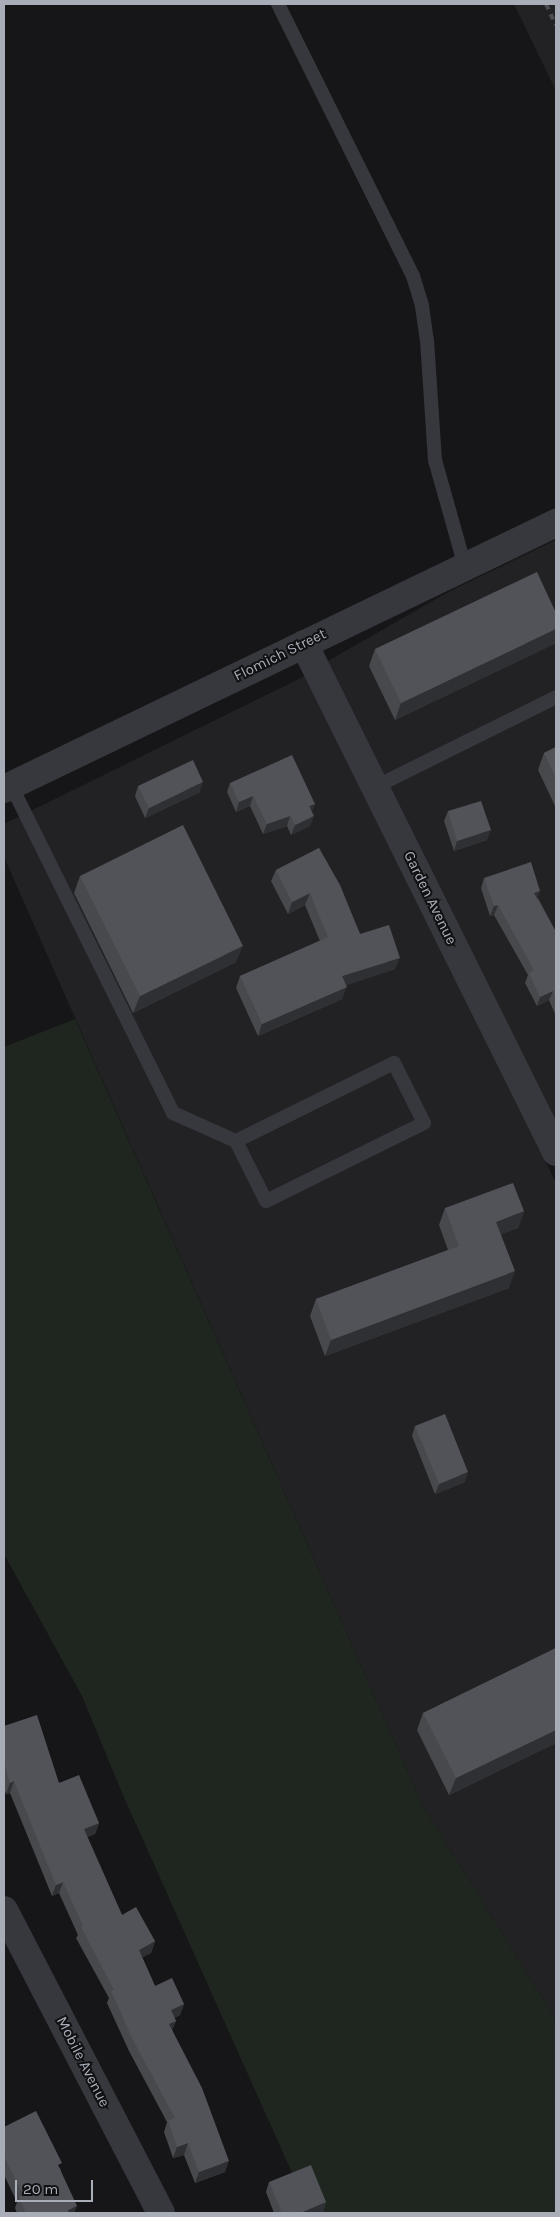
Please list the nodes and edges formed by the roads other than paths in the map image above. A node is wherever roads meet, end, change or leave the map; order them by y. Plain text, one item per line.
1 (278, 4) edge
2 (556, 523) edge
3 (465, 567) junction
4 (304, 644) junction
5 (556, 697) edge
6 (7, 787) edge
7 (375, 787) junction
8 (236, 1141) junction
9 (556, 1152) edge
10 (4, 1910) edge
11 (161, 2213) edge

1 - 3 lane
2 - 3 street, Flomich Street
3 - 4 street, Flomich Street
4 - 6 street, Flomich Street
4 - 7 street, Garden Avenue
5 - 7 lane
6 - 8 lane
7 - 9 street, Garden Avenue
8 - 8 lane
10 - 11 street, Mobile Avenue

